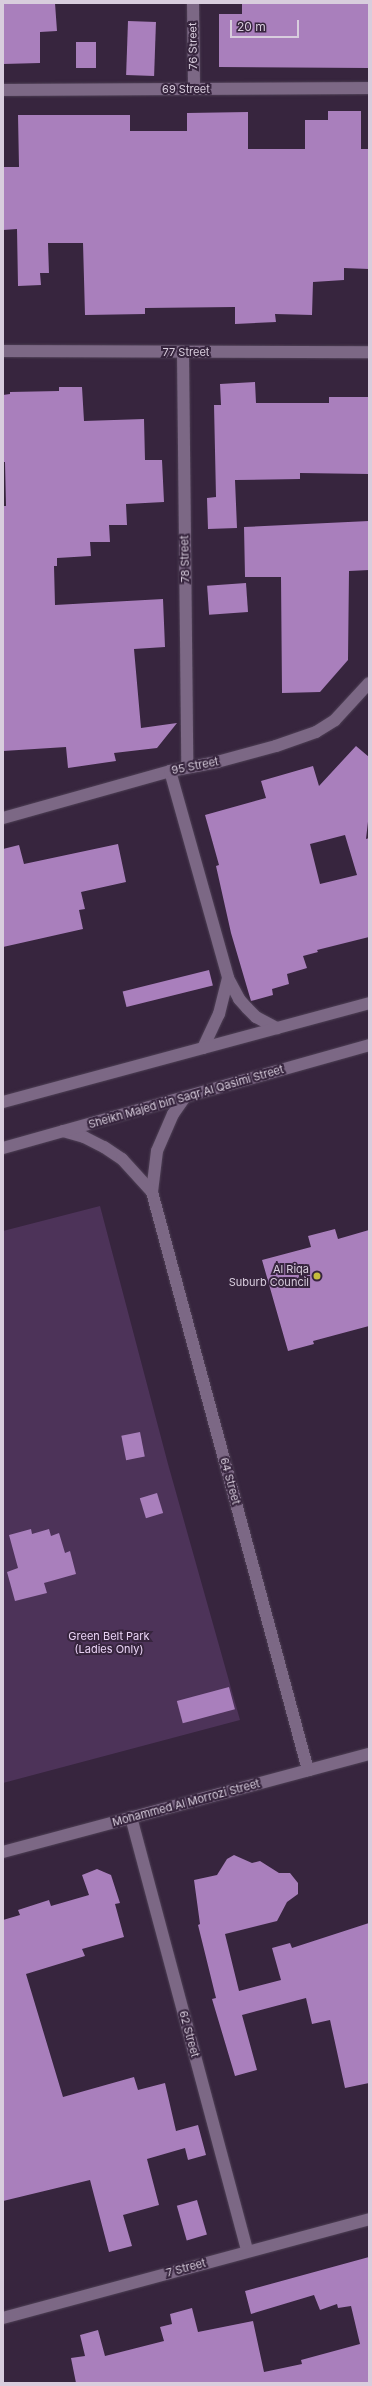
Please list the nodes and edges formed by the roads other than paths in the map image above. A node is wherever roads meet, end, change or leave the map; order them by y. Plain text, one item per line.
1 (192, 3) edge
2 (369, 88) edge
3 (194, 89) junction
4 (3, 90) edge
5 (3, 351) edge
6 (183, 352) junction
7 (369, 352) edge
8 (369, 683) edge
9 (187, 767) junction
10 (170, 770) junction
11 (3, 818) edge
12 (228, 978) junction
13 (369, 1003) edge
14 (277, 1028) junction
15 (369, 1045) edge
16 (203, 1048) junction
17 (185, 1097) junction
18 (3, 1102) edge
19 (63, 1131) junction
20 (3, 1148) edge
21 (152, 1192) junction
22 (369, 1754) edge
23 (308, 1770) junction
24 (131, 1817) junction
25 (3, 1852) edge
26 (369, 2219) edge
27 (247, 2251) junction
28 (3, 2318) edge

1 - 3 street, 76 Street
2 - 3 street, 69 Street
3 - 4 street, 69 Street
5 - 6 street, 77 Street
6 - 7 street, 77 Street
6 - 9 street, 78 Street
8 - 9 street, 95 Street
9 - 10 street, 95 Street
10 - 11 street, 95 Street
10 - 12 street
12 - 14 street
12 - 16 street
13 - 14 street
14 - 16 street
15 - 17 street, Sheikh Majed bin Saqr Al Qasimi Street
16 - 18 street
17 - 19 street, Sheikh Majed bin Saqr Al Qasimi Street
17 - 21 street, 64 Street
19 - 20 street, Sheikh Majed bin Saqr Al Qasimi Street
19 - 21 street, 64 Street
21 - 23 street, 64 Street
22 - 23 street, Mohammed Al Morrozi Street
23 - 24 street, Mohammed Al Morrozi Street
24 - 25 street, Mohammed Al Morrozi Street
24 - 27 street, 62 Street
26 - 27 street, 7 Street
27 - 28 street, 7 Street

